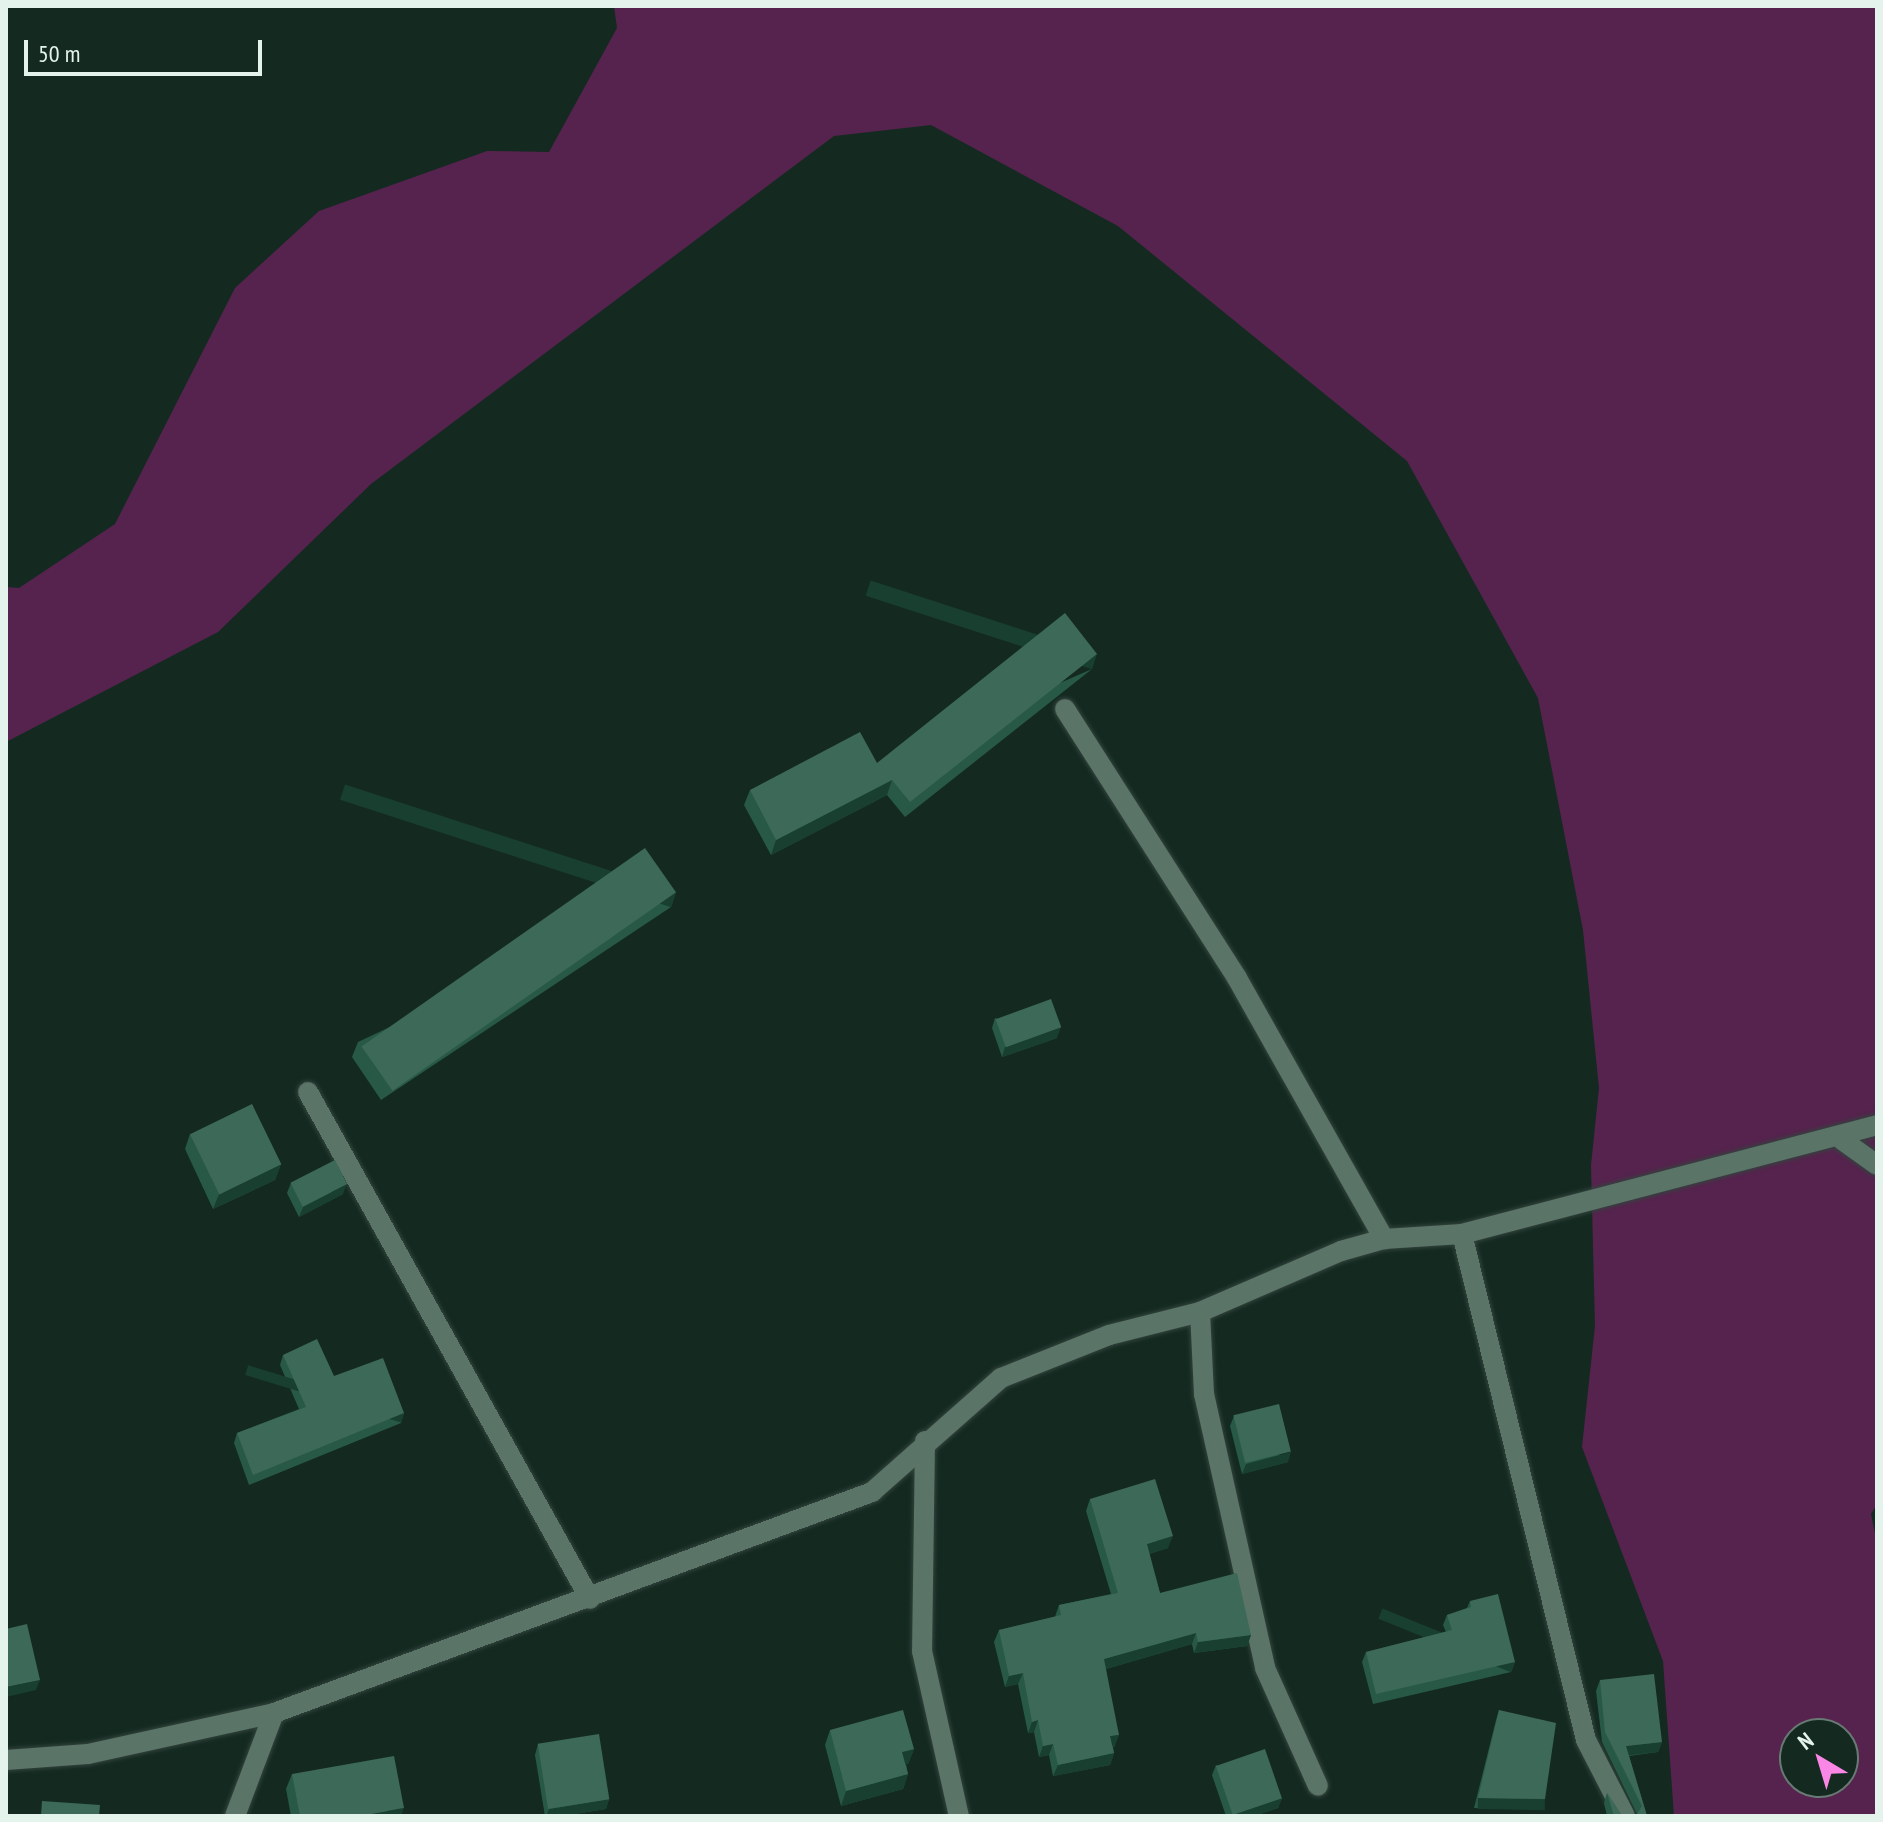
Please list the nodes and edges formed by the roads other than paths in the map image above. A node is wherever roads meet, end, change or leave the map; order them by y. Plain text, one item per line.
1 (1065, 709) dead end
2 (308, 1092) dead end
3 (1877, 1125) edge
4 (1842, 1140) junction
5 (1877, 1165) edge
6 (1462, 1234) junction
7 (1384, 1239) junction
8 (1200, 1312) junction
9 (925, 1441) junction
10 (590, 1599) junction
11 (274, 1713) junction
12 (6, 1760) edge
13 (1318, 1786) dead end
14 (235, 1816) edge
15 (959, 1816) edge
16 (1625, 1816) edge

1 - 7 street
2 - 10 street
3 - 4 street
4 - 5 street
4 - 6 street
6 - 7 street
6 - 16 street
7 - 8 street
8 - 9 street
8 - 13 street
9 - 10 street
9 - 15 street
10 - 11 street
11 - 12 street
11 - 14 street

